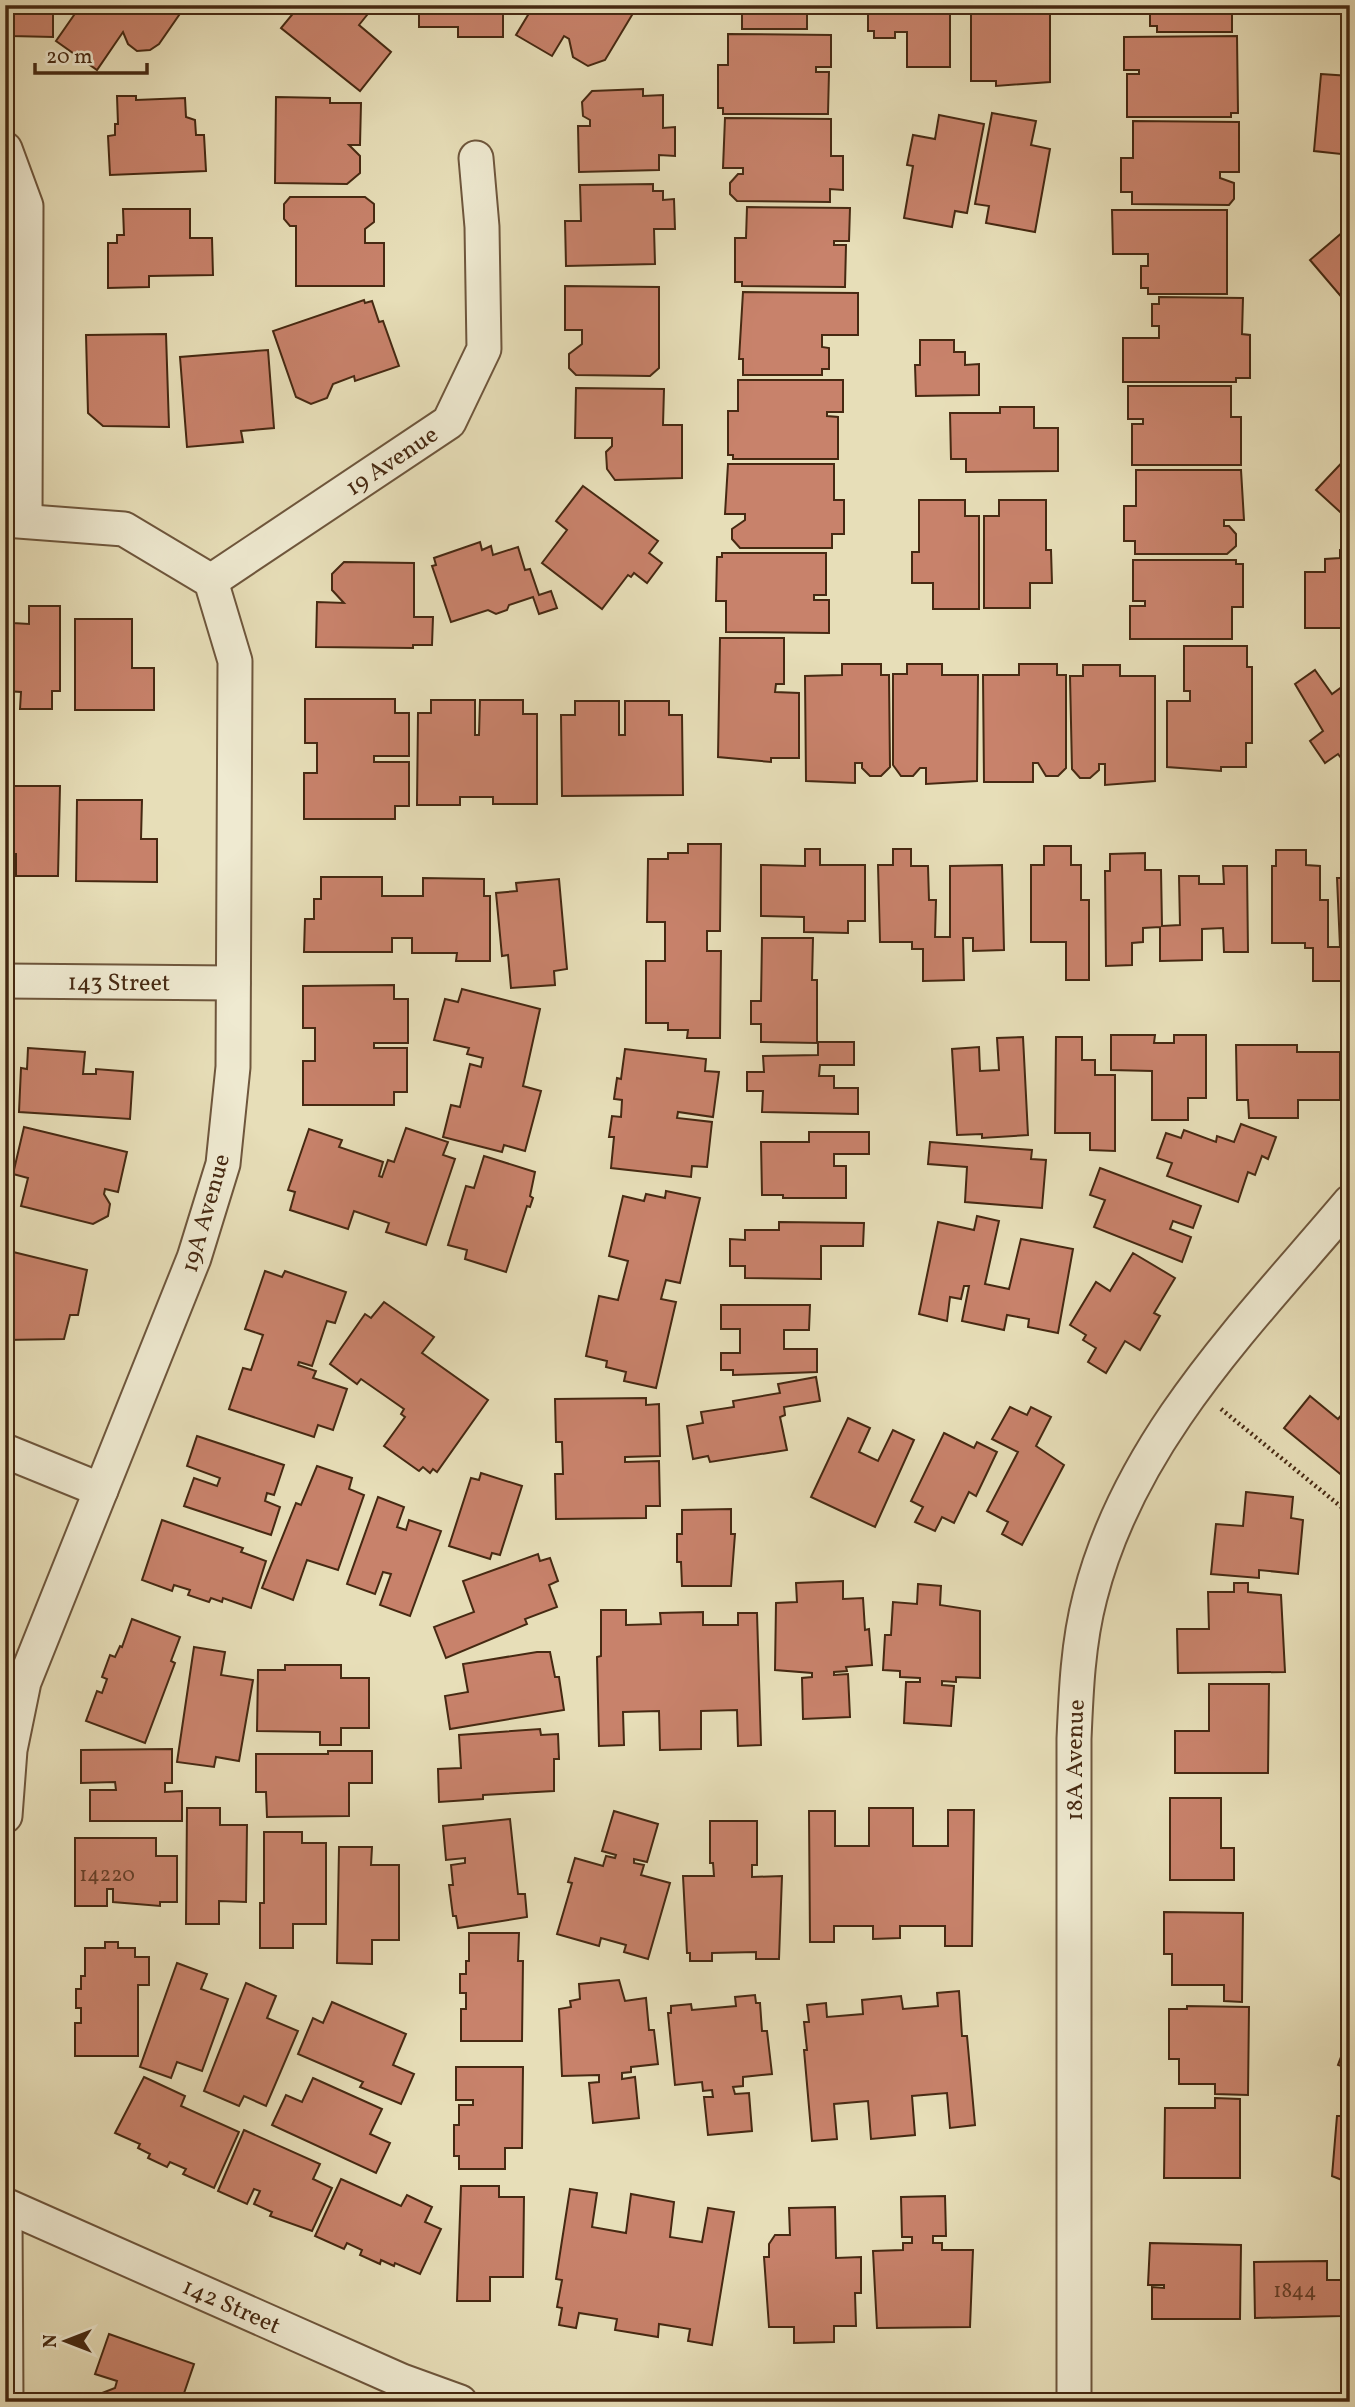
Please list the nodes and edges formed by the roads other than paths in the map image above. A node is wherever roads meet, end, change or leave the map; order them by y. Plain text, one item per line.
1 (5, 149) edge
2 (476, 158) dead end
3 (15, 520) edge
4 (211, 581) junction
5 (5, 981) edge
6 (233, 982) junction
7 (1350, 1202) edge
8 (5, 1451) edge
9 (101, 1490) junction
10 (5, 1816) edge
11 (5, 2205) edge
12 (5, 2218) edge
13 (6, 2402) edge
14 (460, 2402) edge
15 (1074, 2402) edge

1 - 3 street
2 - 4 street, 19 Avenue
3 - 4 street
4 - 6 street, 19A Avenue
5 - 6 street, 143 Street
6 - 9 street, 19A Avenue
7 - 15 street, 18A Avenue
8 - 9 street
9 - 10 street, 19A Avenue
11 - 14 street, 142 Street
12 - 13 street

